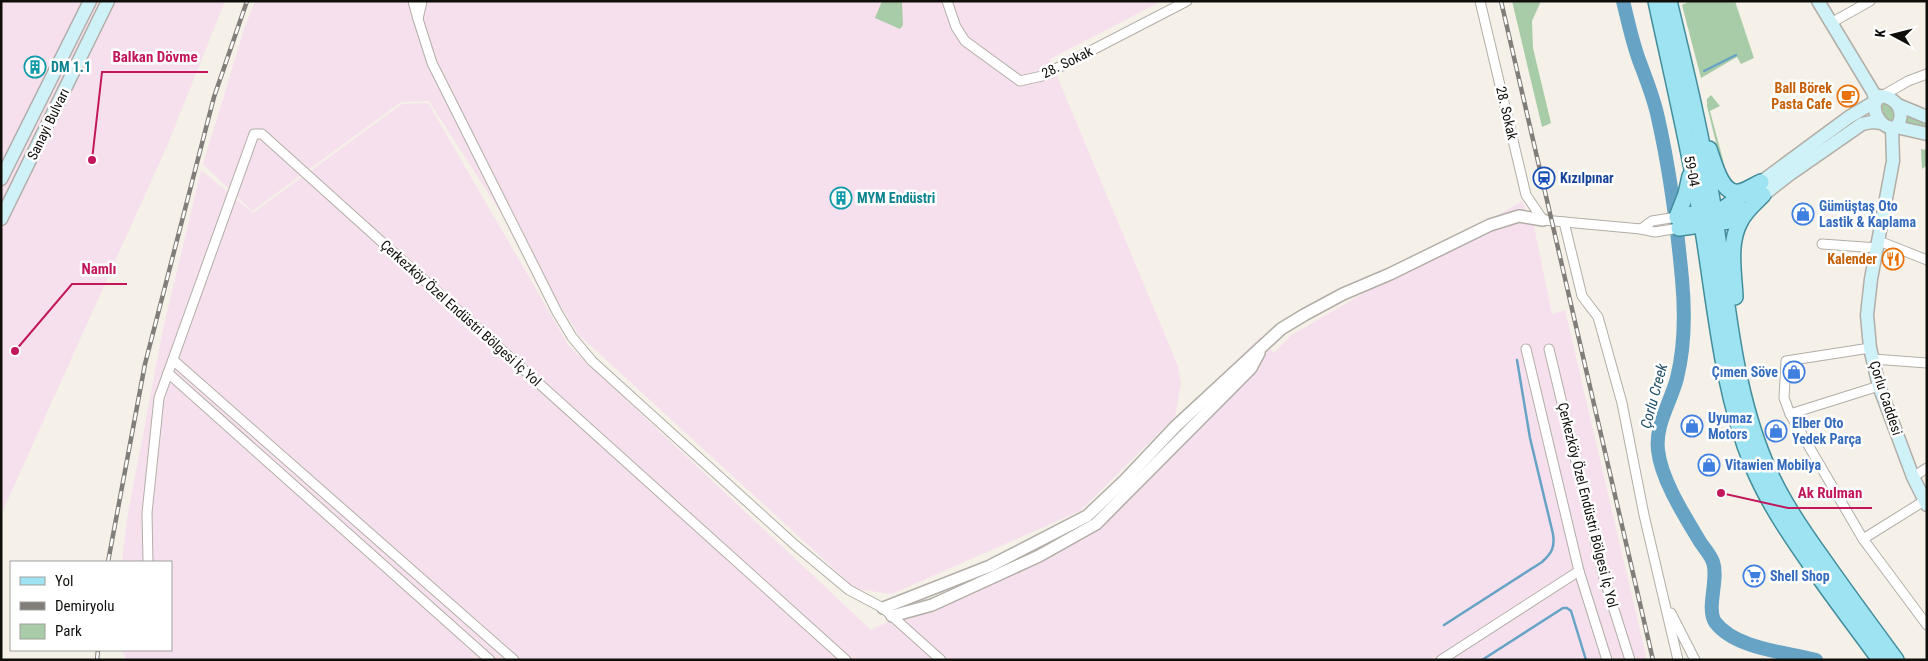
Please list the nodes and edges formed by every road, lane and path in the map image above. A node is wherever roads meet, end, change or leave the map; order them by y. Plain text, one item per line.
1 (90, 1) edge
2 (108, 1) edge
3 (413, 1) edge
4 (422, 1) edge
5 (947, 1) edge
6 (1186, 1) edge
7 (1480, 1) edge
8 (1656, 1) edge
9 (1670, 1) edge
10 (1818, 1) edge
11 (1870, 1) edge
12 (418, 19) junction
13 (1831, 22) junction
14 (1927, 74) edge
15 (1908, 81) junction
16 (1878, 96) junction
17 (1898, 105) junction
18 (1927, 117) edge
19 (1697, 119) junction
20 (1890, 129) junction
21 (1927, 134) edge
22 (1692, 170) junction
23 (1, 179) edge
24 (1762, 188) junction
25 (1708, 218) junction
26 (1, 219) edge
27 (1543, 220) junction
28 (1564, 222) junction
29 (1678, 222) junction
30 (1641, 229) junction
31 (1822, 244) dead end
32 (1878, 245) junction
33 (1927, 260) edge
34 (1708, 262) junction
35 (1726, 342) junction
36 (1526, 349) dead end
37 (1549, 349) dead end
38 (1871, 354) junction
39 (173, 360) junction
40 (1927, 362) edge
41 (168, 373) junction
42 (1879, 386) junction
43 (1790, 414) junction
44 (1927, 468) edge
45 (1913, 477) junction
46 (1925, 503) edge
47 (1863, 539) junction
48 (148, 561) edge
49 (1579, 571) junction
50 (1665, 602) junction
51 (888, 612) junction
52 (1927, 625) edge
53 (844, 659) edge
54 (490, 660) edge
55 (514, 660) edge
56 (942, 660) edge
57 (1441, 660) edge
58 (1607, 660) edge
59 (1630, 660) edge
60 (1678, 660) edge
61 (1696, 660) edge
62 (1880, 660) edge
63 (1896, 660) edge

1 - 23 main road, Sanayi Bulvarı
2 - 26 main road, Sanayi Bulvarı
3 - 12 street
4 - 12 street
5 - 6 street, 28. Sokak
7 - 27 street, 28. Sokak
8 - 22 main road, 59-04 / 59-04
9 - 19 main road, 59-04
10 - 13 main road
11 - 13 street
12 - 51 street
13 - 16 main road
14 - 15 street
15 - 16 street
15 - 17 street
16 - 17 main road
16 - 20 main road
16 - 24 main road
17 - 18 main road
17 - 20 main road
19 - 24 main road
19 - 25 main road, 59-04
20 - 21 main road
20 - 24 main road
20 - 32 main road, Çorlu Caddesi
22 - 25 main road, 59-04 / 59-04
22 - 29 main road
24 - 25 main road
24 - 35 main road
25 - 29 main road
25 - 34 main road, 59-04 / 59-04
25 - 35 main road, 59-04
27 - 28 street
27 - 51 street
28 - 30 street
28 - 50 street
29 - 30 street
29 - 30 street
29 - 34 main road
31 - 32 street
32 - 33 street
32 - 38 main road, Çorlu Caddesi
34 - 35 main road, 59-04 / 59-04
35 - 62 main road, 59-04
35 - 63 main road, 59-04
36 - 49 street, Çerkezköy Özel Endüstri Bölgesi İç Yol
37 - 59 street, Çerkezköy Özel Endüstri Bölgesi İç Yol
38 - 40 street
38 - 42 main road, Çorlu Caddesi
38 - 43 street
39 - 41 street, Çerkezköy Özel Endüstri Bölgesi İç Yol
39 - 53 street, Çerkezköy Özel Endüstri Bölgesi İç Yol
39 - 55 street
41 - 48 street, Çerkezköy Özel Endüstri Bölgesi İç Yol
41 - 54 street
42 - 43 street
42 - 45 main road, Çorlu Caddesi
43 - 47 street
44 - 45 street
45 - 46 main road, Çorlu Caddesi
46 - 47 street
47 - 52 street
49 - 57 street, Çerkezköy Özel Endüstri Bölgesi İç Yol
49 - 58 street, Çerkezköy Özel Endüstri Bölgesi İç Yol
50 - 60 street
50 - 61 street
51 - 56 street

